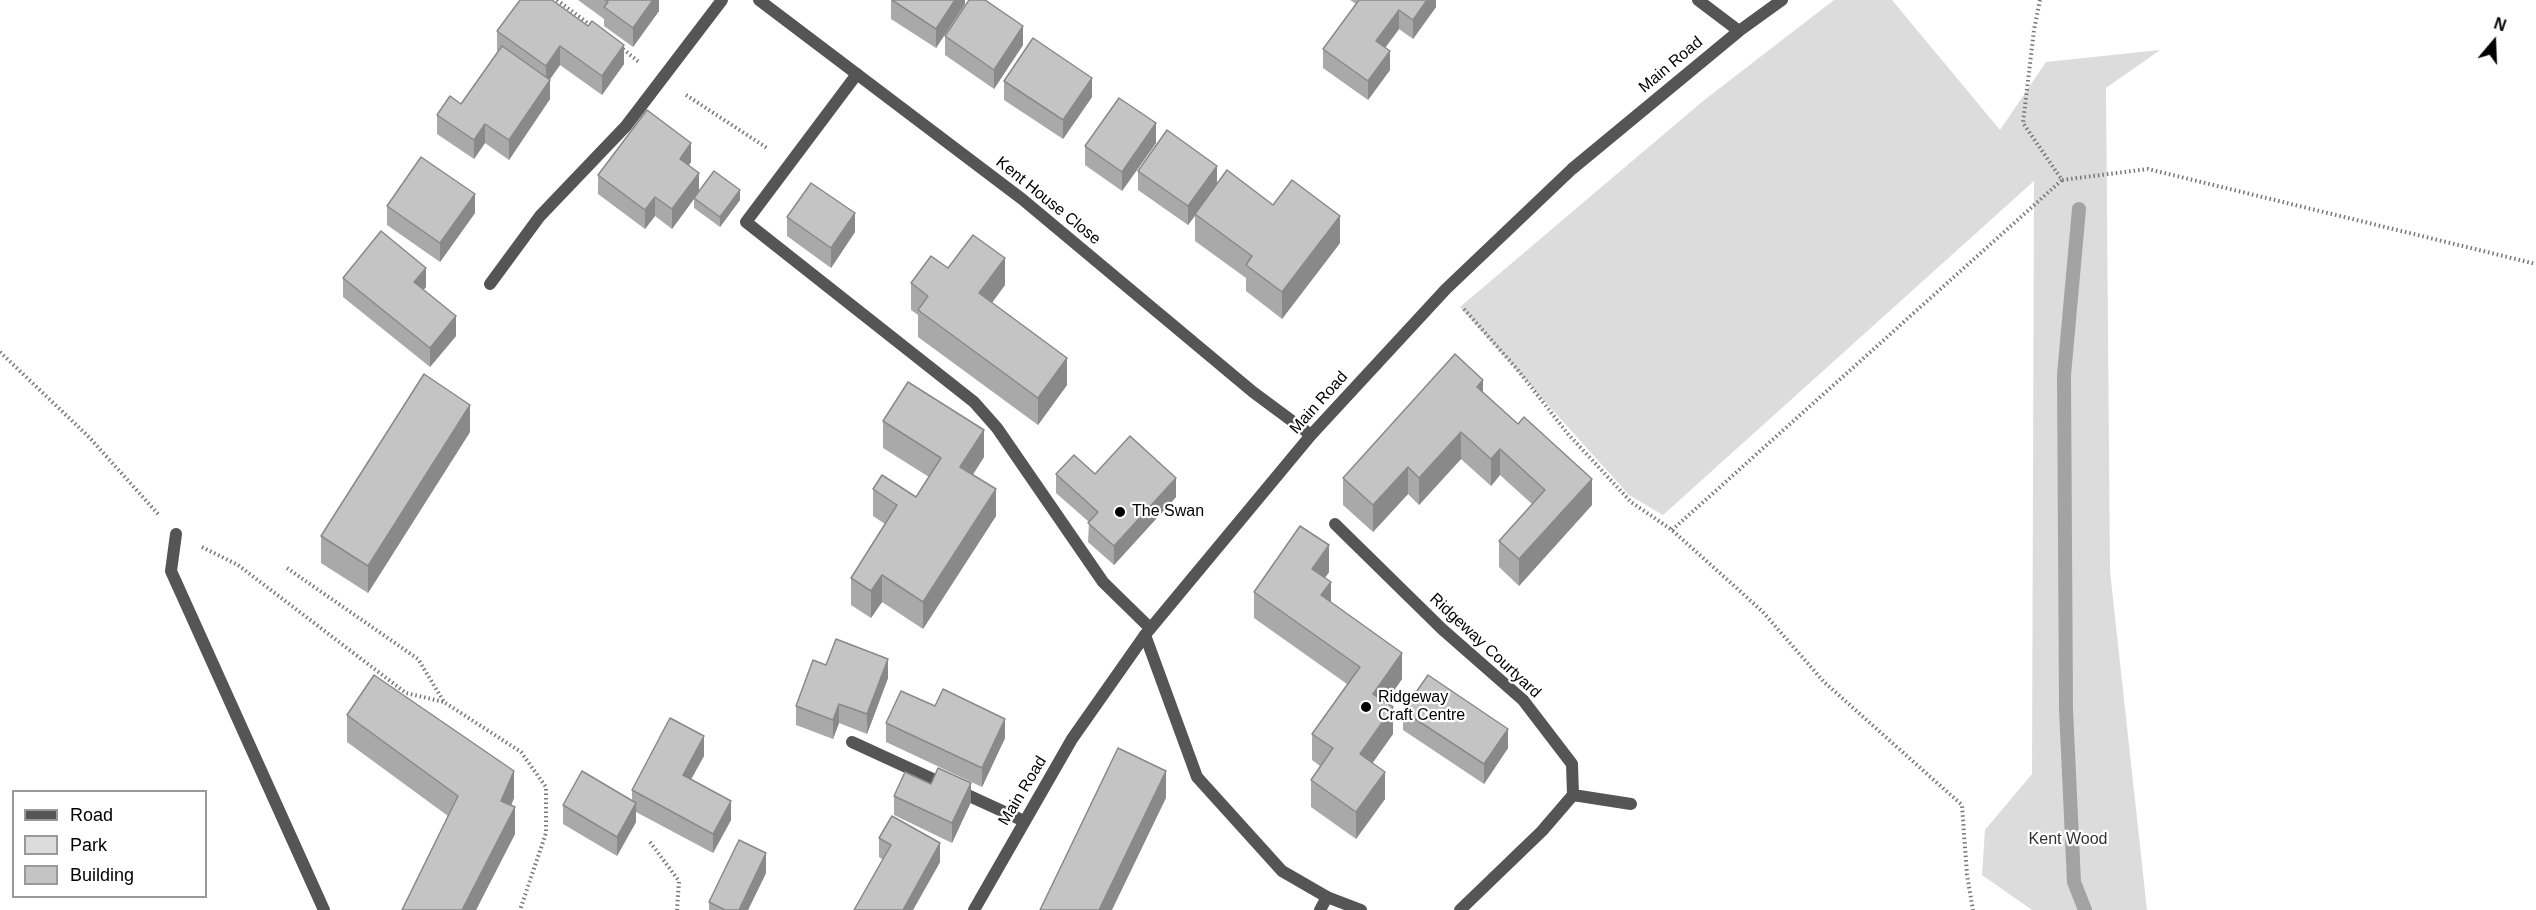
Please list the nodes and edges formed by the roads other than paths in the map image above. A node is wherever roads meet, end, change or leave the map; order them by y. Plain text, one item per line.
1 (722, 0) edge
2 (759, 0) edge
3 (1698, 0) edge
4 (1782, 0) edge
5 (1739, 31) junction
6 (856, 74) junction
7 (490, 284) dead end
8 (1311, 435) junction
9 (1335, 524) dead end
10 (176, 534) road end
11 (1148, 632) junction
12 (852, 742) dead end
13 (1573, 795) junction
14 (1631, 804) dead end
15 (1024, 821) junction
16 (1327, 897) junction
17 (324, 910) edge
18 (974, 910) edge
19 (1320, 910) edge
20 (1361, 910) edge
21 (1460, 910) edge

1 - 7 street
2 - 6 street, Kent House Close
3 - 5 street
4 - 5 street, Main Road
5 - 8 street, Main Road
6 - 8 street, Kent House Close
6 - 11 street
8 - 11 street, Main Road
9 - 13 street, Ridgeway Courtyard
10 - 17 street
11 - 15 street, Main Road
11 - 16 street
12 - 15 street
13 - 14 street
13 - 21 street
15 - 18 street, Main Road
16 - 19 street
16 - 20 street

